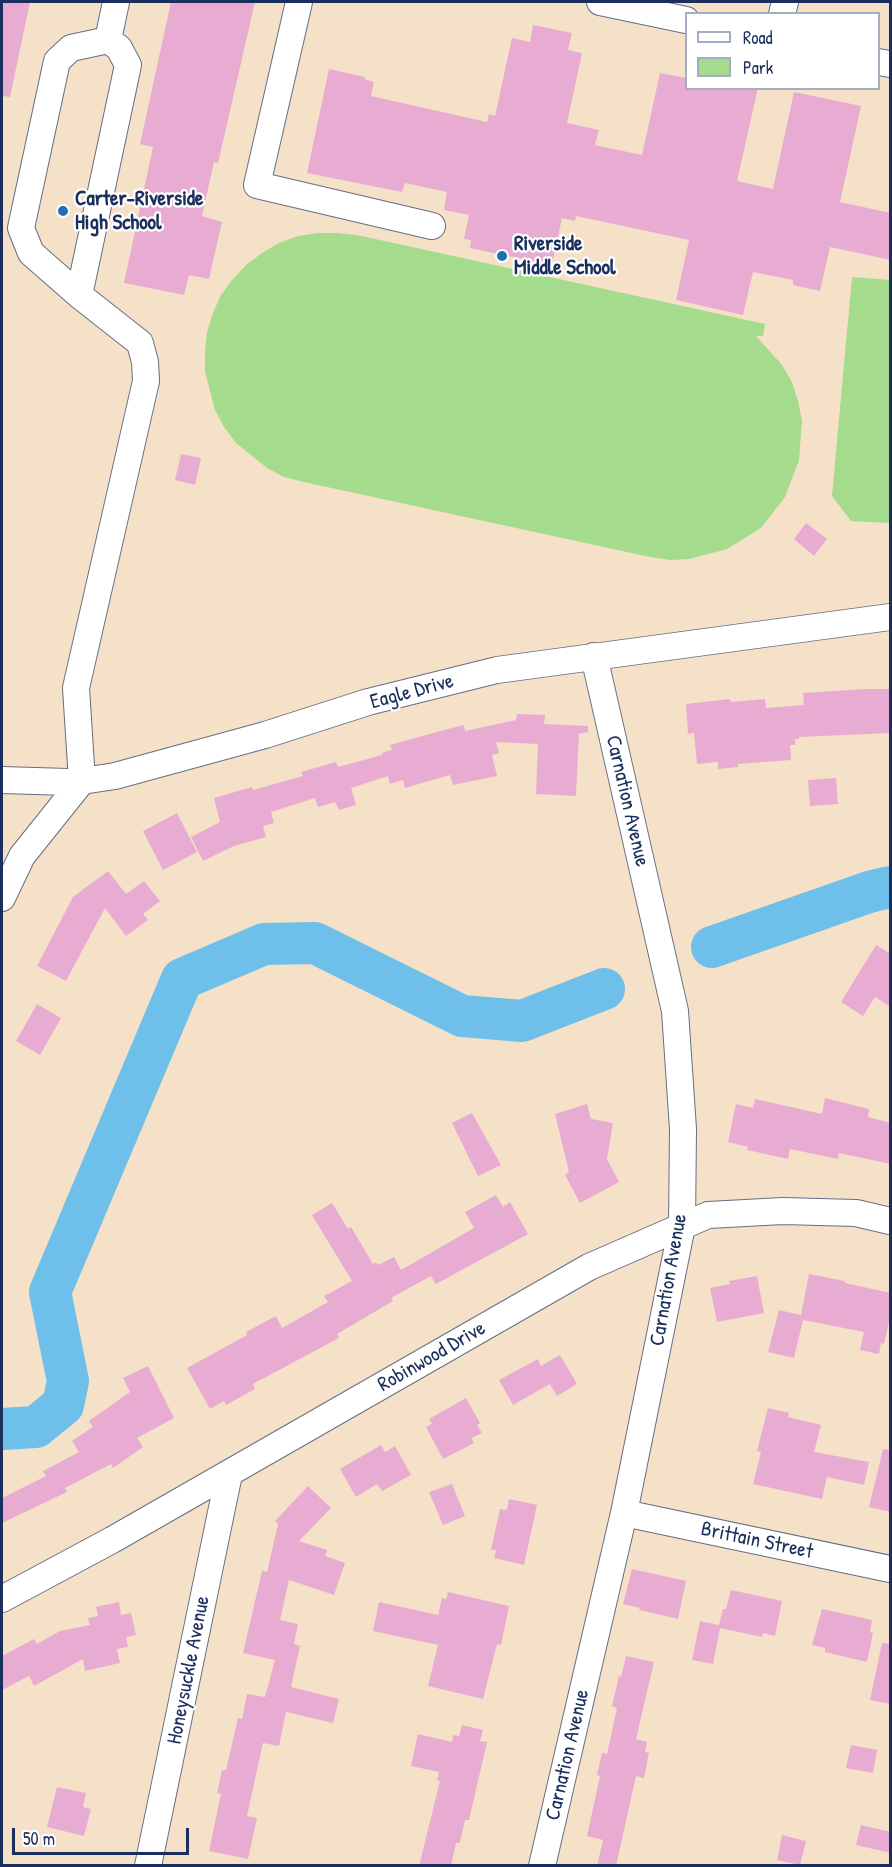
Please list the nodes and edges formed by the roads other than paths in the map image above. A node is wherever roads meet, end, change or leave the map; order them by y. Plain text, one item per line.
1 (116, 2) edge
2 (299, 2) edge
3 (600, 2) edge
4 (685, 20) edge
5 (108, 40) junction
6 (432, 226) dead end
7 (79, 295) junction
8 (891, 617) edge
9 (594, 656) junction
10 (2, 780) edge
11 (82, 781) junction
12 (2, 898) edge
13 (891, 1221) edge
14 (682, 1226) junction
15 (229, 1474) junction
16 (624, 1513) junction
17 (891, 1569) edge
18 (2, 1599) edge
19 (148, 1866) edge
20 (542, 1866) edge

1 - 5 street
2 - 6 street
3 - 4 street
5 - 7 street
5 - 7 street
7 - 11 street
8 - 9 street, Eagle Drive
9 - 11 street, Eagle Drive
9 - 14 street, Carnation Avenue
10 - 11 street, Eagle Drive
11 - 12 street
13 - 14 street, Robinwood Drive
14 - 15 street, Robinwood Drive
14 - 16 street, Carnation Avenue
15 - 18 street, Robinwood Drive
15 - 19 street, Honeysuckle Avenue
16 - 17 street, Brittain Street
16 - 20 street, Carnation Avenue

